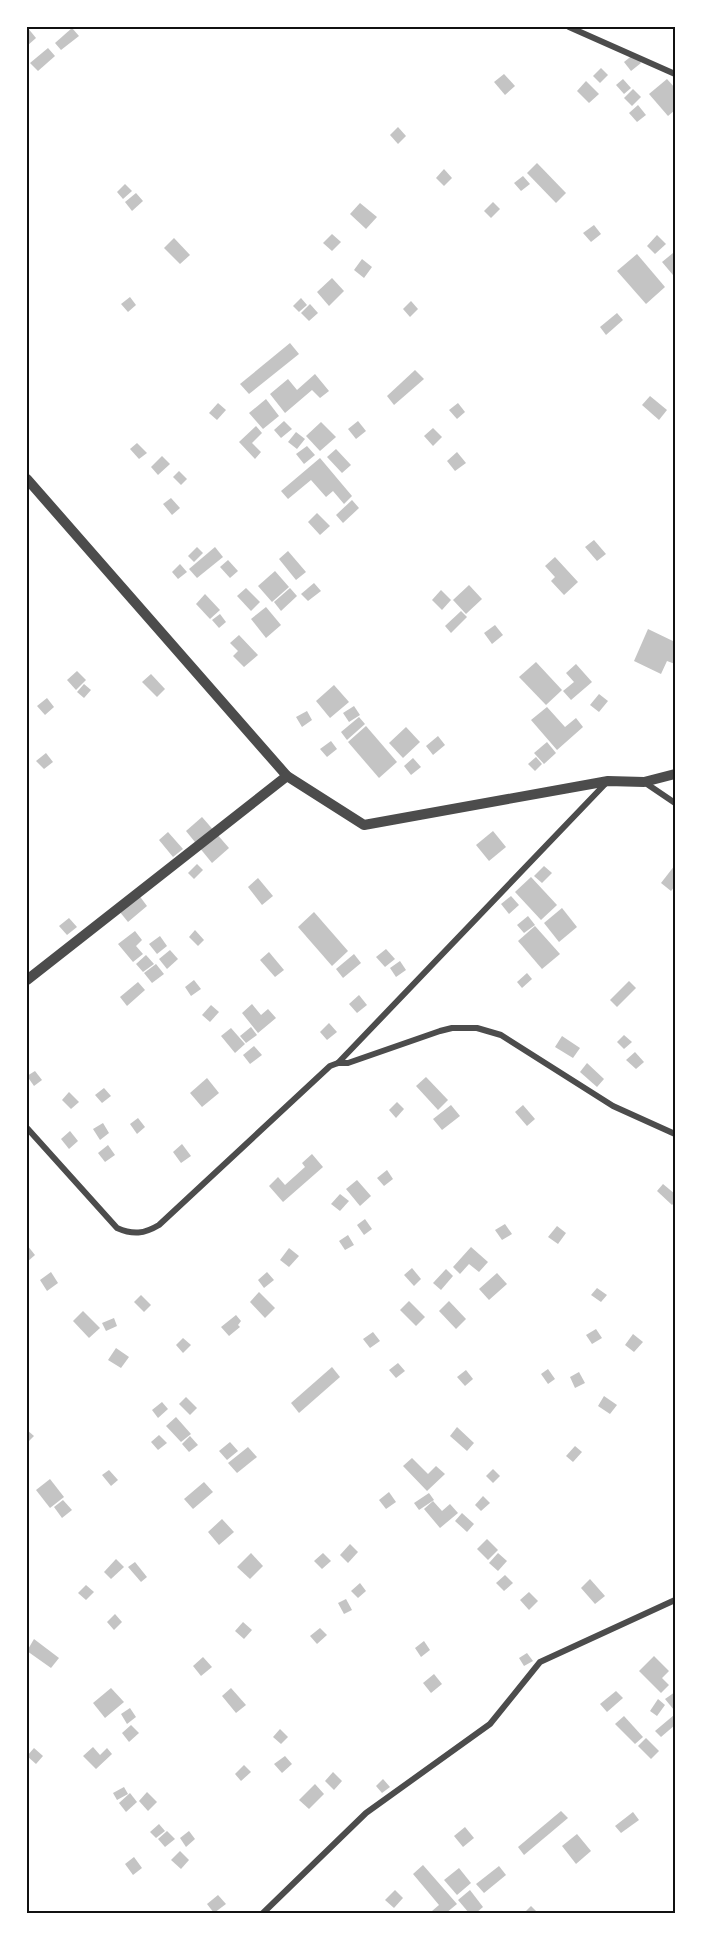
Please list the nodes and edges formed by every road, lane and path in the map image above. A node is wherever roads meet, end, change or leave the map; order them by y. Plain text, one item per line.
1 (569, 27) edge
2 (675, 74) edge
3 (27, 478) edge
4 (675, 774) edge
5 (286, 776) junction
6 (608, 781) junction
7 (644, 782) junction
8 (675, 803) edge
9 (27, 980) edge
10 (338, 1063) junction
11 (27, 1128) edge
12 (675, 1134) edge
13 (675, 1600) edge
14 (263, 1913) edge

1 - 2 street
3 - 5 street
4 - 7 street
5 - 6 street
5 - 9 street
6 - 7 street
6 - 10 street
7 - 8 street
10 - 11 street
10 - 12 street
13 - 14 street

